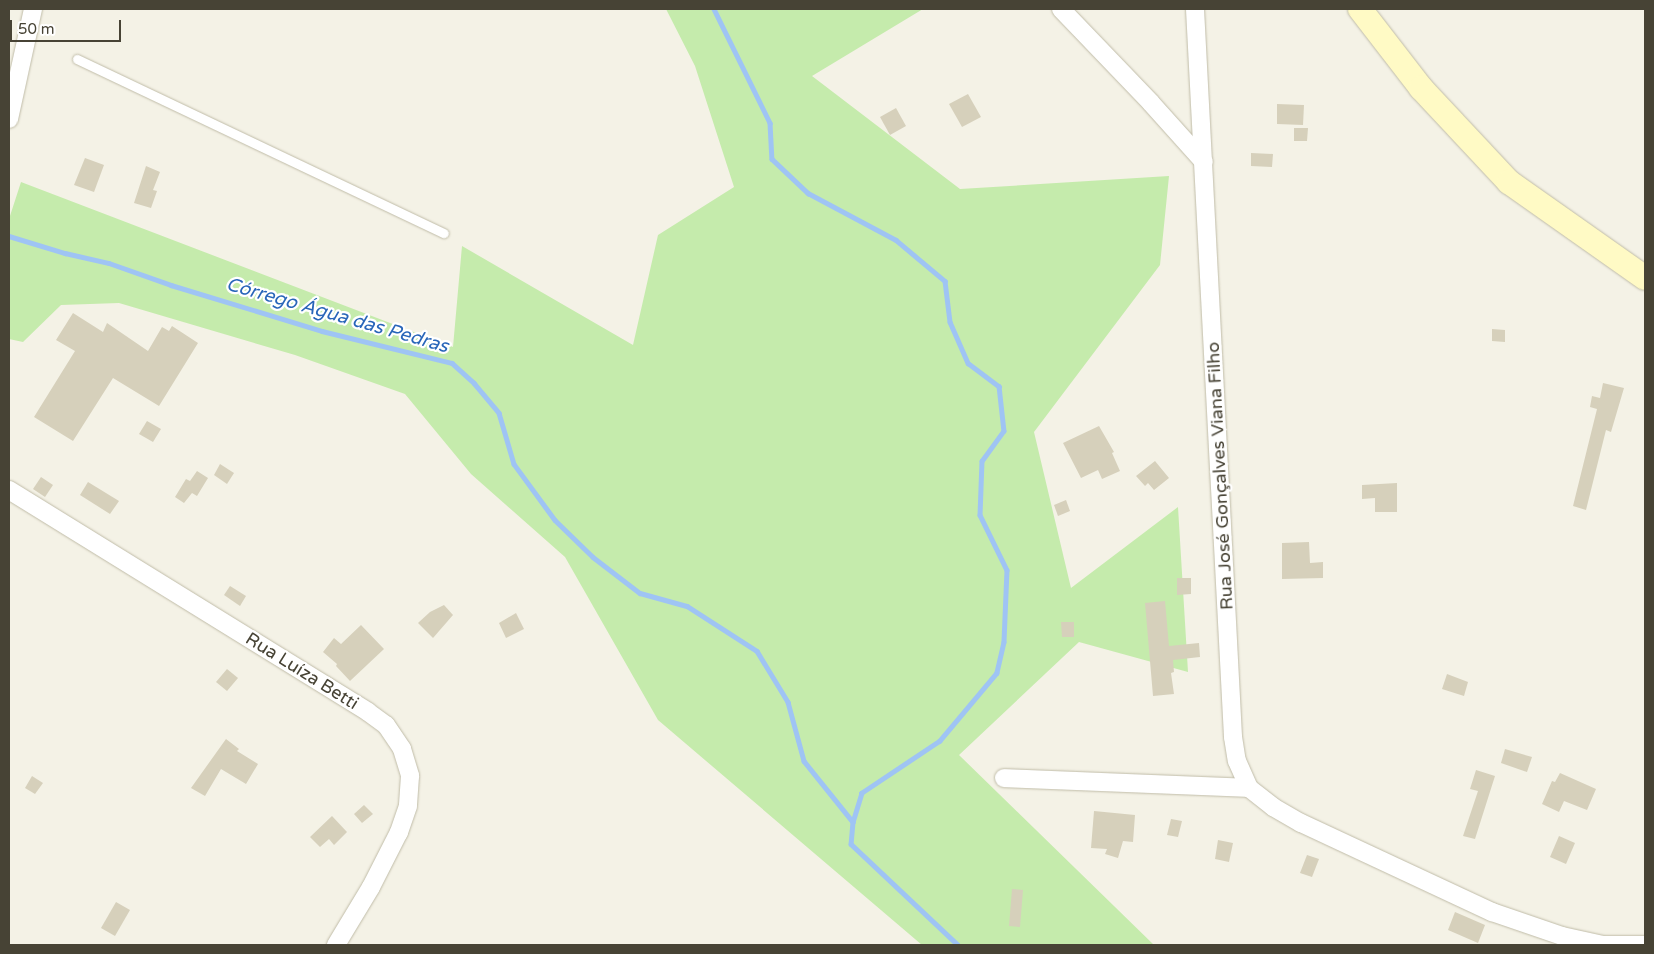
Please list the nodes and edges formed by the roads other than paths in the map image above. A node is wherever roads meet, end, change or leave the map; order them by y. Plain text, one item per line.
1 (34, 9) edge
2 (1061, 9) edge
3 (1196, 9) edge
4 (1360, 9) edge
5 (77, 59) dead end
6 (9, 119) edge
7 (1204, 162) junction
8 (444, 233) dead end
9 (1645, 278) edge
10 (9, 490) edge
11 (1004, 778) dead end
12 (1249, 788) junction
13 (336, 945) edge
14 (1645, 945) edge

1 - 6 street
2 - 7 street
3 - 7 street, Rua José Gonçalves Viana Filho
4 - 9 street
5 - 8 lane
7 - 12 street, Rua José Gonçalves Viana Filho
10 - 13 street, Rua Luíza Betti
11 - 12 street
12 - 14 street, Rua José Gonçalves Viana Filho

